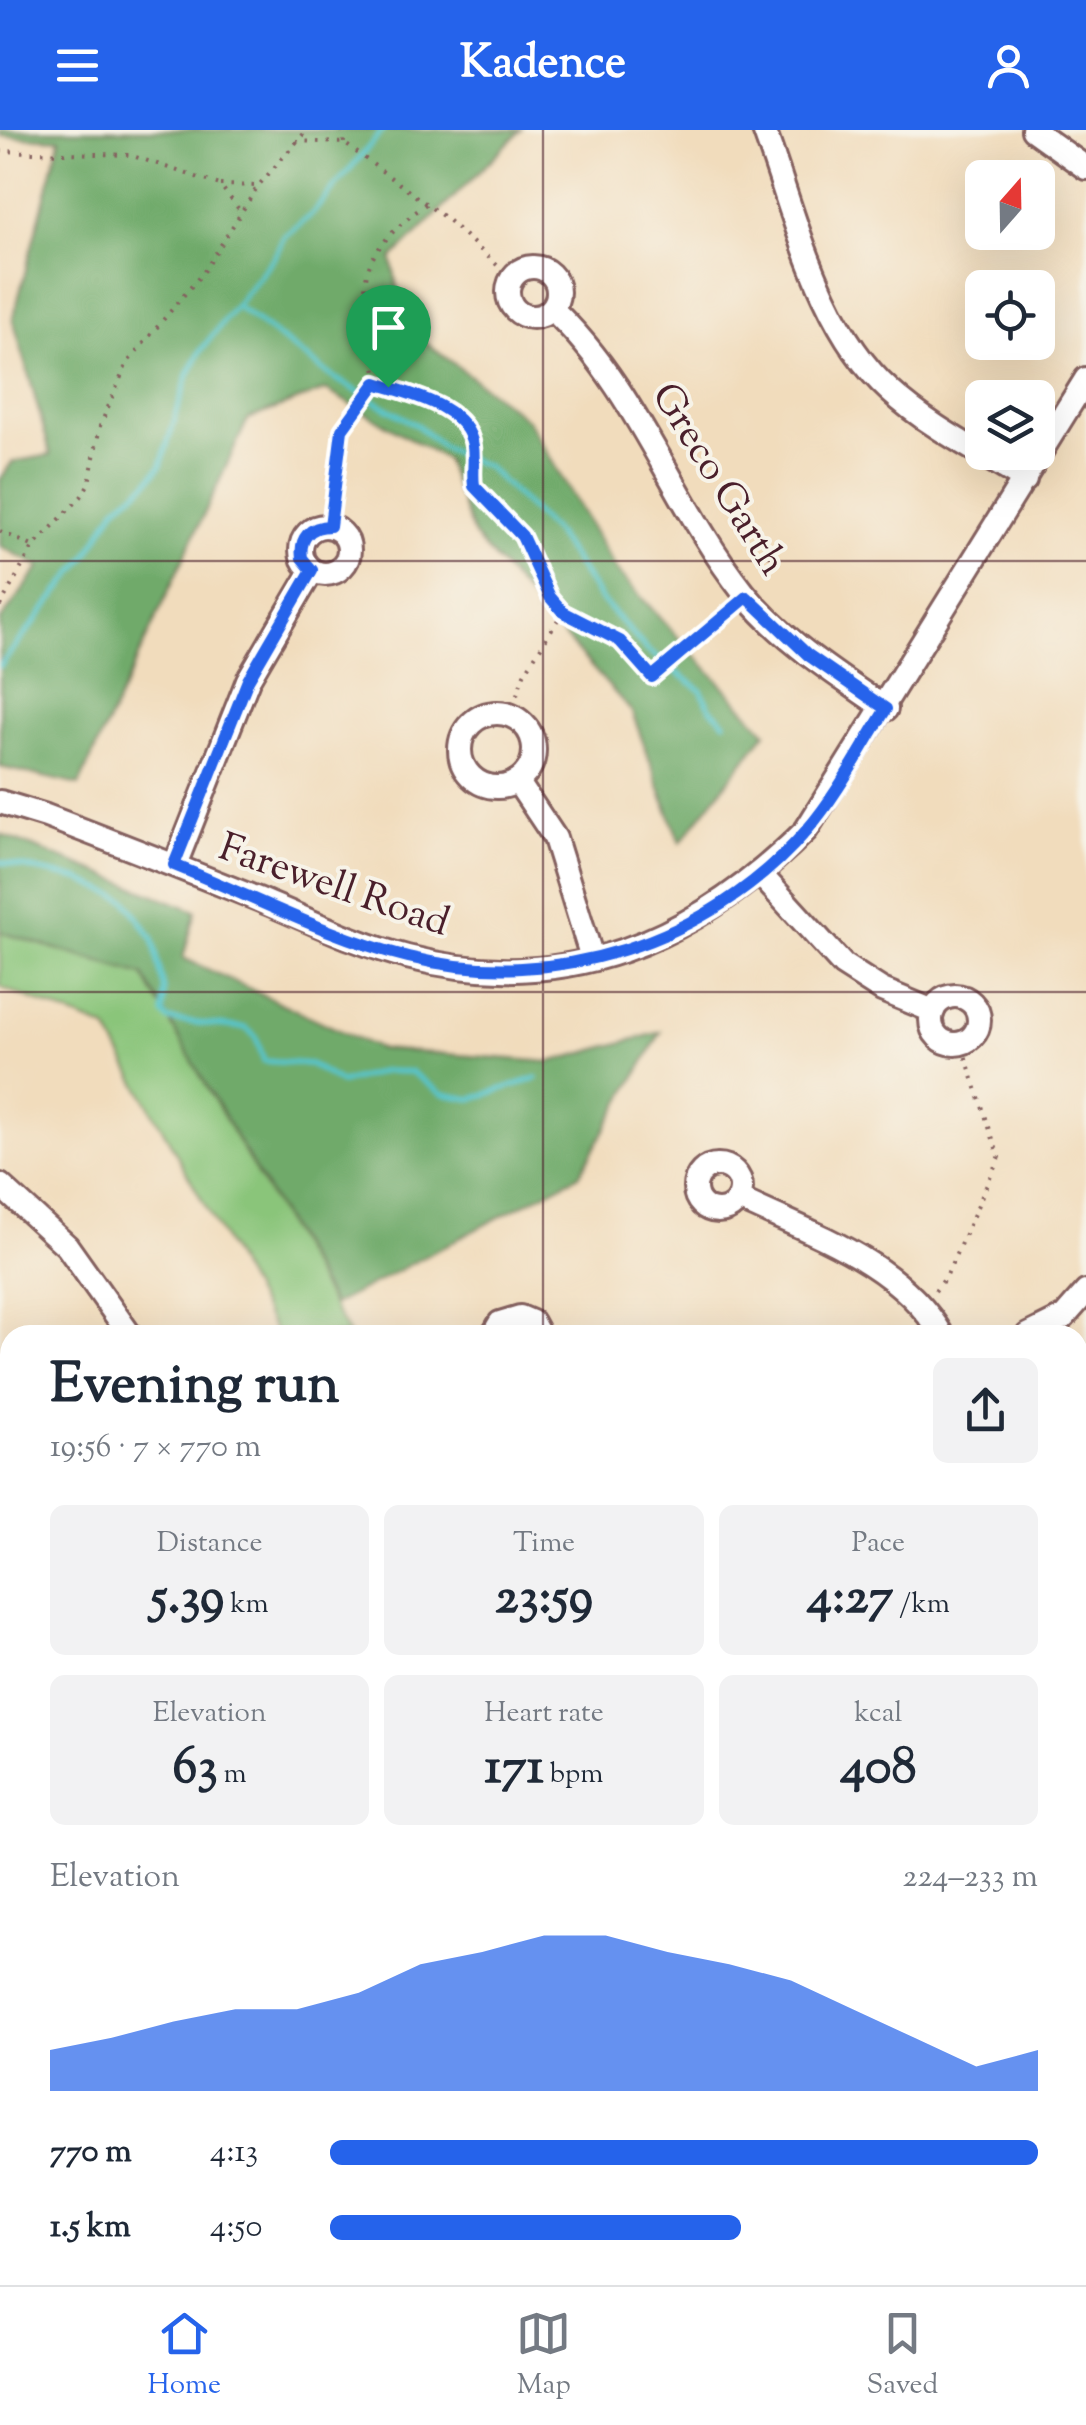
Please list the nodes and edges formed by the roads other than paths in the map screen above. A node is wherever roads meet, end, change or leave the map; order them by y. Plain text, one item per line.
1 (764, 130) edge
2 (1033, 130) edge
3 (1086, 168) edge
4 (552, 309) junction
5 (1086, 379) edge
6 (1025, 480) junction
7 (312, 570) junction
8 (886, 709) junction
9 (517, 781) junction
10 (0, 802) edge
11 (174, 865) junction
12 (761, 875) junction
13 (592, 958) junction
14 (933, 1011) junction
15 (0, 1185) edge
16 (739, 1199) dead end
17 (1086, 1292) edge
18 (123, 1325) edge
19 (499, 1325) edge
20 (534, 1325) edge
21 (935, 1325) edge
22 (1048, 1325) edge

1 - 6 street
2 - 3 street
4 - 4 street, Greco Garth
4 - 8 street, Greco Garth
5 - 6 street, Farewell Road
6 - 8 street, Farewell Road
7 - 7 street
7 - 11 street
8 - 12 street, Farewell Road
9 - 9 street
9 - 13 street
10 - 11 street, Farewell Road
11 - 13 street, Farewell Road
12 - 13 street, Farewell Road
12 - 14 street
14 - 14 street
15 - 18 street
16 - 21 street
17 - 22 street
19 - 20 street

